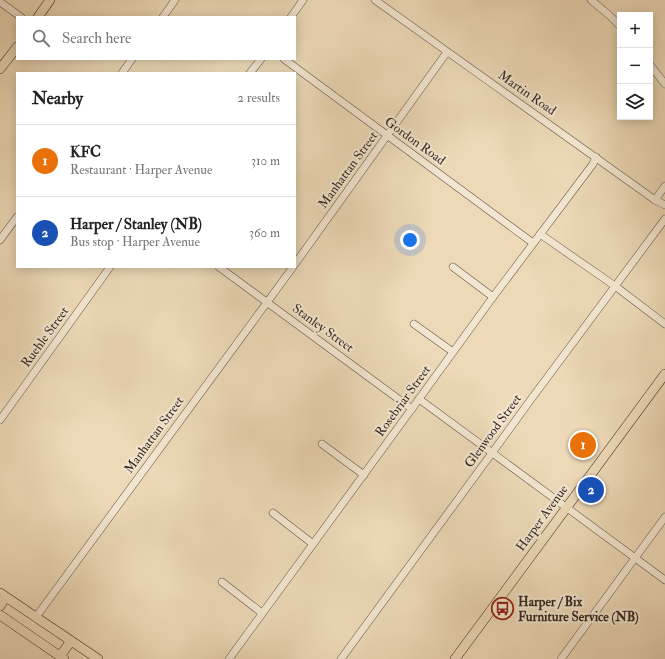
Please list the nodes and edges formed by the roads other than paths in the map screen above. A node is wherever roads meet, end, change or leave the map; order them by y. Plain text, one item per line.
1 (50, 0) edge
2 (175, 0) edge
3 (303, 0) edge
4 (375, 0) edge
5 (591, 0) edge
6 (0, 2) edge
7 (20, 16) edge
8 (39, 16) edge
9 (164, 16) edge
10 (292, 16) edge
11 (617, 23) edge
12 (16, 48) edge
13 (448, 52) junction
14 (131, 60) edge
15 (260, 60) edge
16 (285, 60) edge
17 (0, 69) edge
18 (653, 69) edge
19 (123, 72) edge
20 (251, 72) edge
21 (665, 84) edge
22 (388, 136) junction
23 (596, 157) junction
24 (665, 186) edge
25 (655, 200) junction
26 (665, 205) edge
27 (16, 218) edge
28 (665, 219) edge
29 (540, 234) junction
30 (0, 240) edge
31 (533, 243) junction
32 (296, 263) edge
33 (453, 267) dead end
34 (109, 268) edge
35 (220, 268) edge
36 (291, 268) edge
37 (615, 286) junction
38 (493, 297) junction
39 (267, 302) junction
40 (414, 324) dead end
41 (665, 324) edge
42 (453, 352) junction
43 (665, 374) edge
44 (419, 399) junction
45 (412, 409) junction
46 (0, 420) edge
47 (322, 444) dead end
48 (492, 453) junction
49 (364, 475) junction
50 (566, 507) junction
51 (273, 513) dead end
52 (665, 517) edge
53 (313, 544) junction
54 (636, 558) junction
55 (665, 580) edge
56 (222, 582) dead end
57 (2, 594) edge
58 (0, 606) edge
59 (262, 613) junction
60 (0, 615) edge
61 (36, 617) junction
62 (71, 641) junction
63 (62, 658) edge
64 (98, 659) edge
65 (229, 659) edge
66 (341, 659) edge
67 (455, 659) edge
68 (561, 659) edge

1 - 8 main road
2 - 9 street
3 - 10 street
4 - 13 street, Martin Road
5 - 11 street
6 - 7 street
12 - 17 main road
13 - 22 street, Manhattan Street
13 - 23 street, Martin Road
14 - 19 street
15 - 20 street
16 - 22 street, Gordon Road
18 - 21 street
22 - 31 street, Gordon Road
22 - 32 street, Manhattan Street
23 - 25 street, Martin Road
23 - 29 street, Rosebriar Street
24 - 25 street
25 - 26 street, Martin Road
27 - 30 street
28 - 37 street, Glenwood Street
29 - 31 street, Rosebriar Street
29 - 37 street
31 - 38 street, Rosebriar Street
33 - 38 street
34 - 46 street, Ruehle Street
35 - 39 street, Stanley Street
36 - 39 street, Manhattan Street
37 - 41 street
37 - 48 street, Glenwood Street
38 - 42 street, Rosebriar Street
39 - 45 street, Stanley Street
39 - 61 street, Manhattan Street
40 - 42 street
42 - 44 street, Rosebriar Street
43 - 50 main road, Harper Avenue
44 - 45 street, Rosebriar Street
44 - 48 street
45 - 49 street, Rosebriar Street
47 - 49 street
48 - 50 street
48 - 66 street, Glenwood Street
49 - 53 street, Rosebriar Street
50 - 54 street
50 - 67 main road, Harper Avenue
51 - 53 street
52 - 54 street
53 - 59 street, Rosebriar Street
54 - 55 street
54 - 68 street
56 - 59 street
57 - 58 main road
57 - 61 main road
59 - 65 street, Rosebriar Street
60 - 63 main road
61 - 62 main road
62 - 63 main road
62 - 64 main road

